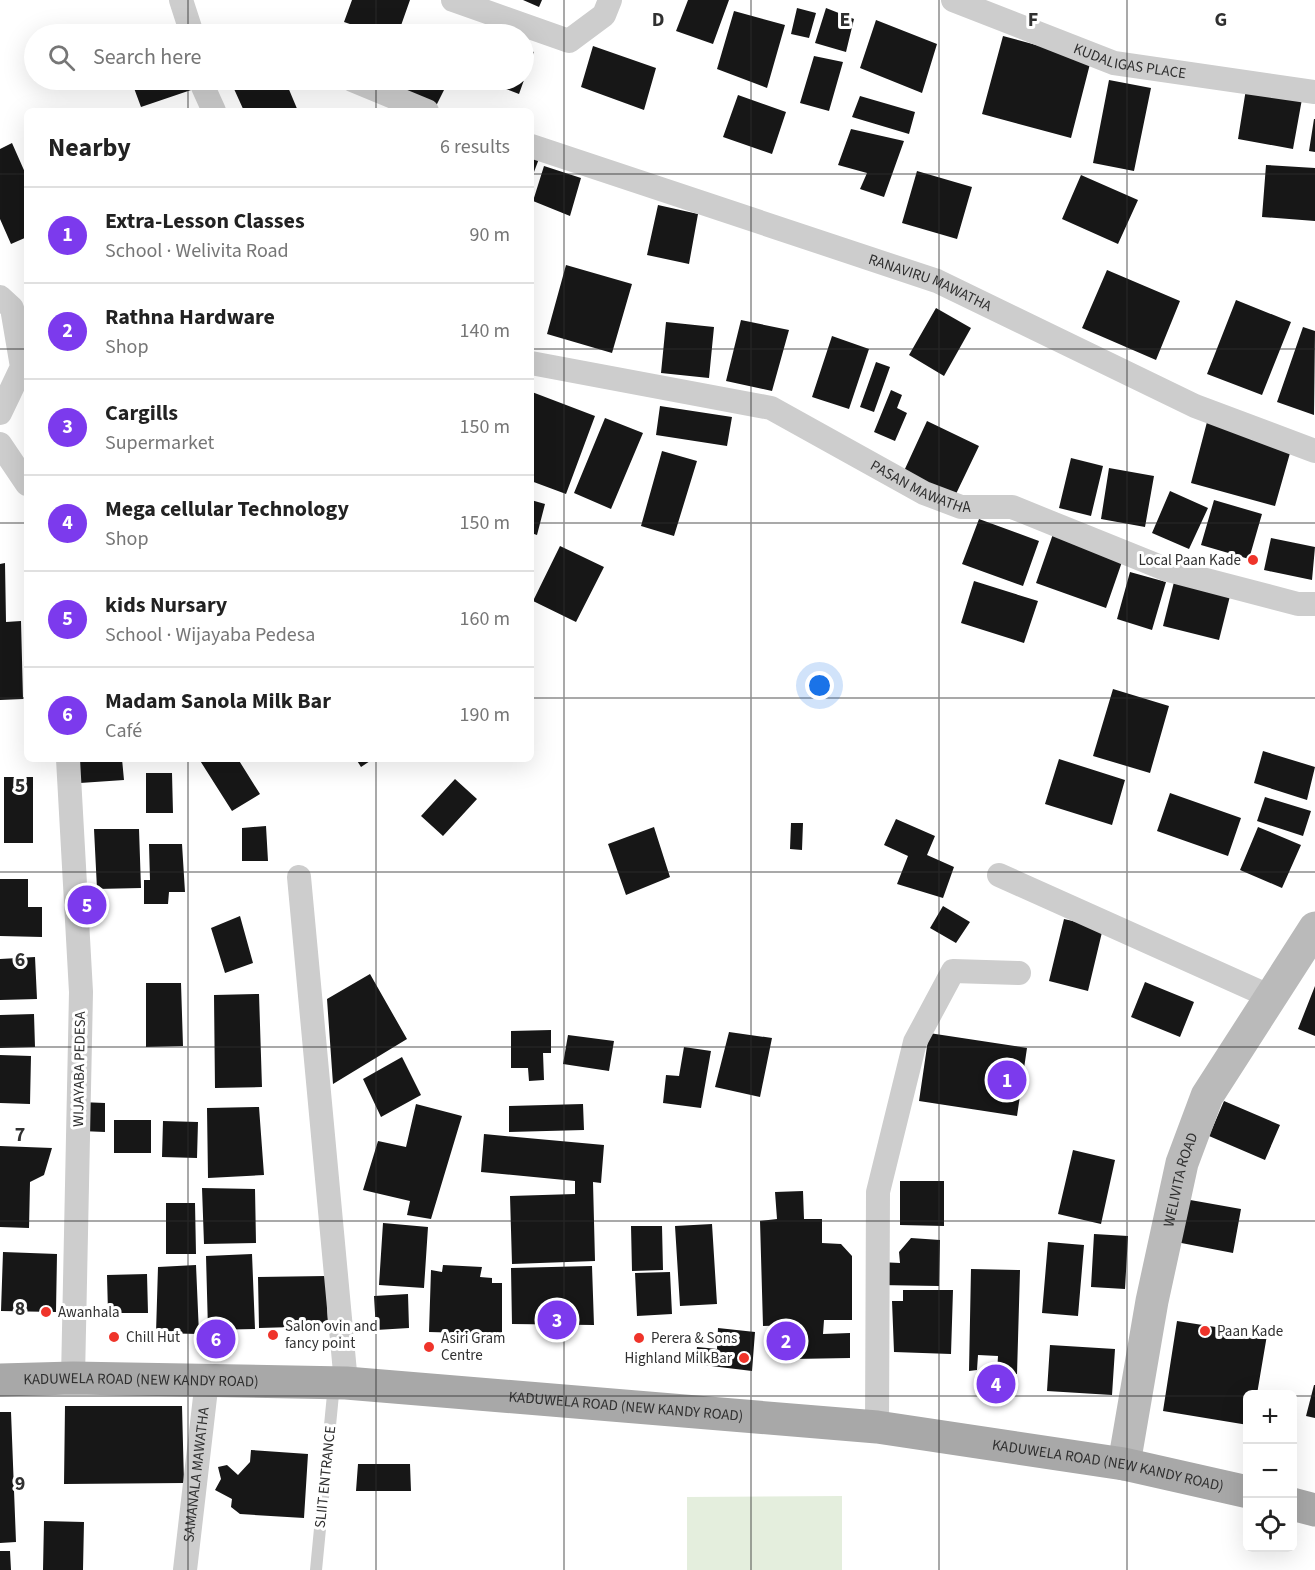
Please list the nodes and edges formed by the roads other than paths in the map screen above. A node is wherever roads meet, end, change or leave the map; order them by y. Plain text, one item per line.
1 (181, 0) edge
2 (453, 0) edge
3 (610, 0) edge
4 (952, 0) edge
5 (189, 24) edge
6 (521, 24) edge
7 (534, 29) edge
8 (205, 90) edge
9 (376, 90) edge
10 (1315, 92) edge
11 (213, 108) edge
12 (420, 108) edge
13 (534, 147) edge
14 (0, 297) edge
15 (534, 364) edge
16 (0, 413) edge
17 (0, 444) edge
18 (1315, 450) edge
19 (24, 480) edge
20 (1315, 604) edge
21 (68, 762) edge
22 (999, 875) dead end
23 (299, 877) dead end
24 (1314, 931) edge
25 (1019, 973) dead end
26 (1271, 997) junction
27 (73, 1378) junction
28 (0, 1380) edge
29 (207, 1380) junction
30 (340, 1384) junction
31 (877, 1427) junction
32 (1124, 1464) junction
33 (1243, 1491) edge
34 (1297, 1505) edge
35 (1315, 1510) edge
36 (185, 1570) edge
37 (315, 1570) edge

1 - 5 street
2 - 6 street
3 - 7 street
4 - 10 street, KUDALIGAS PLACE
8 - 11 street
9 - 12 street
13 - 18 street, RANAVIRU MAWATHA
14 - 16 street
15 - 20 street, PASAN MAWATHA
17 - 19 street
21 - 27 street, WIJAYABA PEDESA
22 - 26 street
23 - 30 street
24 - 26 street, WELIVITA ROAD
25 - 31 street
26 - 32 street, WELIVITA ROAD
27 - 28 main road, KADUWELA ROAD (NEW KANDY ROAD)
27 - 29 main road, KADUWELA ROAD (NEW KANDY ROAD)
29 - 30 main road, KADUWELA ROAD (NEW KANDY ROAD)
29 - 36 street, SAMANALA MAWATHA
30 - 31 main road, KADUWELA ROAD (NEW KANDY ROAD)
30 - 37 lane, SLIIT ENTRANCE
31 - 32 main road, KADUWELA ROAD (NEW KANDY ROAD)
32 - 33 main road, KADUWELA ROAD (NEW KANDY ROAD)
34 - 35 main road

